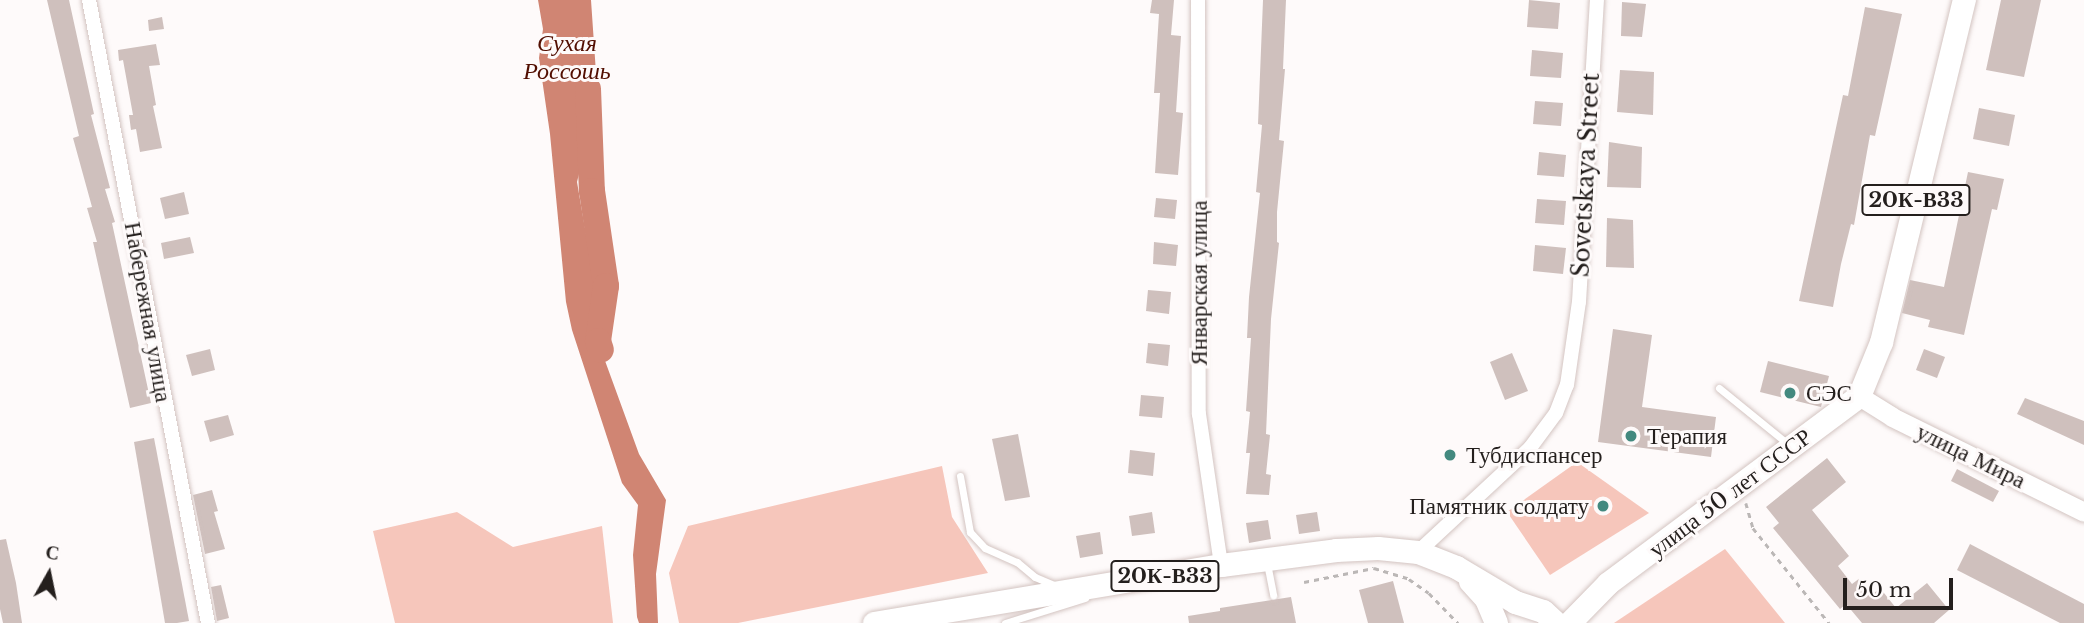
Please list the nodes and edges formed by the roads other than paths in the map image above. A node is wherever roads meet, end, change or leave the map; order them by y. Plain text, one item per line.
1 (89, 0) edge
2 (1198, 0) edge
3 (1597, 0) edge
4 (1964, 0) edge
5 (1719, 388) dead end
6 (1859, 396) junction
7 (1791, 446) junction
8 (960, 477) dead end
9 (2084, 512) edge
10 (1418, 552) junction
11 (1266, 559) junction
12 (1221, 565) junction
13 (1456, 567) junction
14 (1125, 583) junction
15 (1608, 583) junction
16 (1069, 592) junction
17 (1273, 595) dead end
18 (1545, 614) edge
19 (208, 623) edge
20 (874, 623) edge
21 (1005, 623) edge
22 (1496, 623) edge
23 (1507, 623) edge
24 (1569, 623) edge

1 - 19 street, Набережная улица
2 - 12 street, Январская улица
3 - 10 street
4 - 6 main road, 20К-В33
5 - 7 lane
6 - 7 main road, улица 50 лет СССР
6 - 9 main road, улица Мира
7 - 15 main road, улица 50 лет СССР
8 - 16 lane
10 - 11 main road, 20К-В33
10 - 13 main road, 20К-В33
11 - 12 main road, 20К-В33
11 - 17 lane
12 - 14 main road, 20К-В33
13 - 18 main road, 20К-В33
13 - 22 main road, 20К-В33
14 - 16 main road, 20К-В33
14 - 21 lane
15 - 18 main road
15 - 24 main road
16 - 20 main road, 20К-В33
18 - 23 main road

